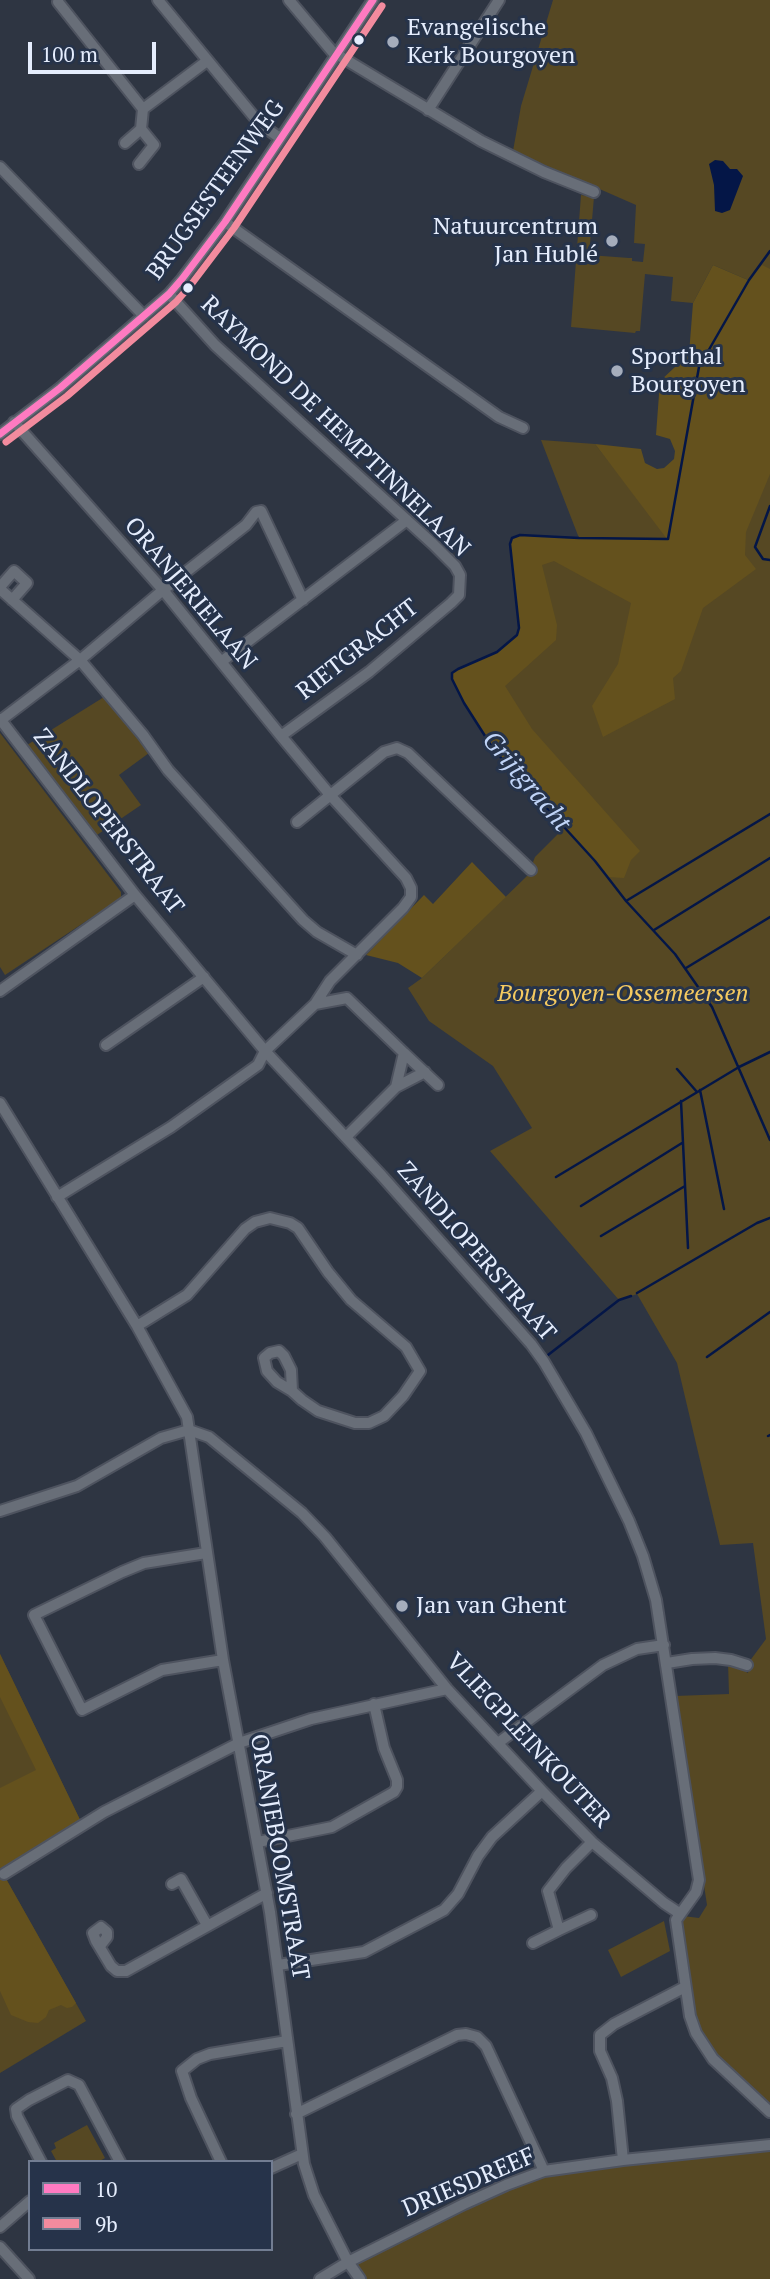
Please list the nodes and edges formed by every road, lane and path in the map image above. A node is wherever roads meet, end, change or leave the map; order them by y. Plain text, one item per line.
1 (158, 0) edge
2 (289, 0) edge
3 (373, 0) edge
4 (500, 0) edge
5 (58, 2) dead end
6 (337, 55) junction
7 (207, 61) junction
8 (143, 109) junction
9 (428, 110) junction
10 (141, 129) junction
11 (280, 138) junction
12 (125, 143) dead end
13 (139, 164) dead end
14 (0, 167) edge
15 (594, 192) dead end
16 (225, 222) junction
17 (169, 294) junction
18 (144, 316) junction
19 (14, 422) junction
20 (523, 428) dead end
21 (0, 434) edge
22 (407, 520) junction
23 (0, 588) edge
24 (163, 590) junction
25 (459, 594) joint
26 (12, 600) junction
27 (303, 600) junction
28 (80, 660) junction
29 (221, 662) junction
30 (0, 719) edge
31 (281, 736) junction
32 (331, 796) junction
33 (297, 822) dead end
34 (531, 870) dead end
35 (135, 895) junction
36 (358, 955) junction
37 (204, 978) junction
38 (330, 981) junction
39 (0, 990) edge
40 (346, 998) junction
41 (315, 1004) junction
42 (106, 1045) dead end
43 (265, 1051) junction
44 (404, 1054) junction
45 (425, 1072) junction
46 (438, 1085) dead end
47 (396, 1087) junction
48 (0, 1103) edge
49 (346, 1137) junction
50 (57, 1198) junction
51 (137, 1326) junction
52 (292, 1391) dead end
53 (190, 1430) junction
54 (0, 1511) edge
55 (206, 1553) junction
56 (664, 1645) junction
57 (223, 1660) junction
58 (667, 1663) junction
59 (747, 1665) dead end
60 (447, 1689) junction
61 (374, 1704) junction
62 (498, 1742) junction
63 (239, 1743) junction
64 (542, 1791) junction
65 (258, 1842) junction
66 (592, 1842) junction
67 (4, 1874) dead end
68 (181, 1879) dead end
69 (267, 1893) junction
70 (679, 1913) junction
71 (591, 1915) dead end
72 (207, 1925) junction
73 (559, 1930) junction
74 (533, 1943) dead end
75 (100, 1946) dead end
76 (278, 1965) junction
77 (685, 1987) junction
78 (287, 2041) junction
79 (770, 2112) edge
80 (296, 2114) junction
81 (770, 2146) edge
82 (302, 2154) junction
83 (40, 2160) edge
84 (119, 2160) edge
85 (220, 2160) edge
86 (623, 2160) junction
87 (273, 2167) edge
88 (544, 2171) junction
89 (28, 2203) edge
90 (0, 2227) edge
91 (0, 2247) edge
92 (348, 2262) junction
93 (29, 2279) edge
94 (320, 2279) edge
95 (360, 2279) edge

1 - 7 street
2 - 6 street
3 - 6 street, BRUGSESTEENWEG
4 - 9 street
5 - 8 street
6 - 9 street
6 - 11 street, BRUGSESTEENWEG
7 - 8 street
7 - 11 street
8 - 10 street
9 - 15 street
10 - 12 street
10 - 13 street
11 - 16 street, BRUGSESTEENWEG
14 - 18 street
16 - 17 street, BRUGSESTEENWEG
16 - 20 street
17 - 18 street, BRUGSESTEENWEG
17 - 22 street, RAYMOND DE HEMPTINNELAAN
18 - 19 street, BRUGSESTEENWEG
19 - 21 street, BRUGSESTEENWEG
19 - 24 street, ORANJERIELAAN
22 - 25 street, RAYMOND DE HEMPTINNELAAN
22 - 27 street
23 - 26 street
23 - 26 street
24 - 27 street
24 - 28 street
24 - 29 street, ORANJERIELAAN
25 - 31 street, RIETGRACHT
26 - 28 street
27 - 29 street
28 - 30 street
28 - 36 street
29 - 31 street, ORANJERIELAAN
30 - 35 street, ZANDLOPERSTRAAT
31 - 32 street, ORANJERIELAAN
32 - 33 street
32 - 34 street
32 - 36 street, ORANJERIELAAN
35 - 37 street, ZANDLOPERSTRAAT
35 - 39 street
36 - 38 street
37 - 42 street
37 - 43 street, ZANDLOPERSTRAAT
38 - 40 street
38 - 41 street
40 - 41 street
40 - 44 street
41 - 43 street
43 - 49 street, ZANDLOPERSTRAAT
43 - 50 street
44 - 45 street
44 - 47 street
45 - 46 street
45 - 47 street
47 - 49 street
48 - 50 street, ORANJEBOOMSTRAAT
49 - 56 street, ZANDLOPERSTRAAT
50 - 51 street, ORANJEBOOMSTRAAT
51 - 52 street
51 - 53 street, ORANJEBOOMSTRAAT
53 - 54 street
53 - 55 street, ORANJEBOOMSTRAAT
53 - 60 street, VLIEGPLEINKOUTER
55 - 57 street, ORANJEBOOMSTRAAT
55 - 57 street
56 - 58 street, ZANDLOPERSTRAAT
56 - 62 street
57 - 63 street, ORANJEBOOMSTRAAT
58 - 59 street
58 - 70 street, ZANDLOPERSTRAAT
60 - 61 street
60 - 62 street, VLIEGPLEINKOUTER
61 - 63 street
61 - 65 street
62 - 64 street, VLIEGPLEINKOUTER
63 - 65 street, ORANJEBOOMSTRAAT
63 - 67 street
64 - 66 street, VLIEGPLEINKOUTER
64 - 76 street
65 - 69 street, ORANJEBOOMSTRAAT
66 - 70 street, VLIEGPLEINKOUTER
66 - 73 street
68 - 72 street
69 - 72 street
69 - 76 street, ORANJEBOOMSTRAAT
70 - 77 street
71 - 73 street
72 - 75 street
73 - 74 street
76 - 78 street, ORANJEBOOMSTRAAT
77 - 79 street
77 - 86 street
78 - 80 street, ORANJEBOOMSTRAAT
78 - 85 street
80 - 82 street, ORANJEBOOMSTRAAT
80 - 88 street
81 - 86 street, DRIESDREEF
82 - 87 street
82 - 92 street, ORANJEBOOMSTRAAT
83 - 84 street
86 - 88 street, DRIESDREEF
88 - 92 street, DRIESDREEF
89 - 90 street
91 - 93 street
92 - 94 street, DRIESDREEF
92 - 95 street, ORANJEBOOMSTRAAT

